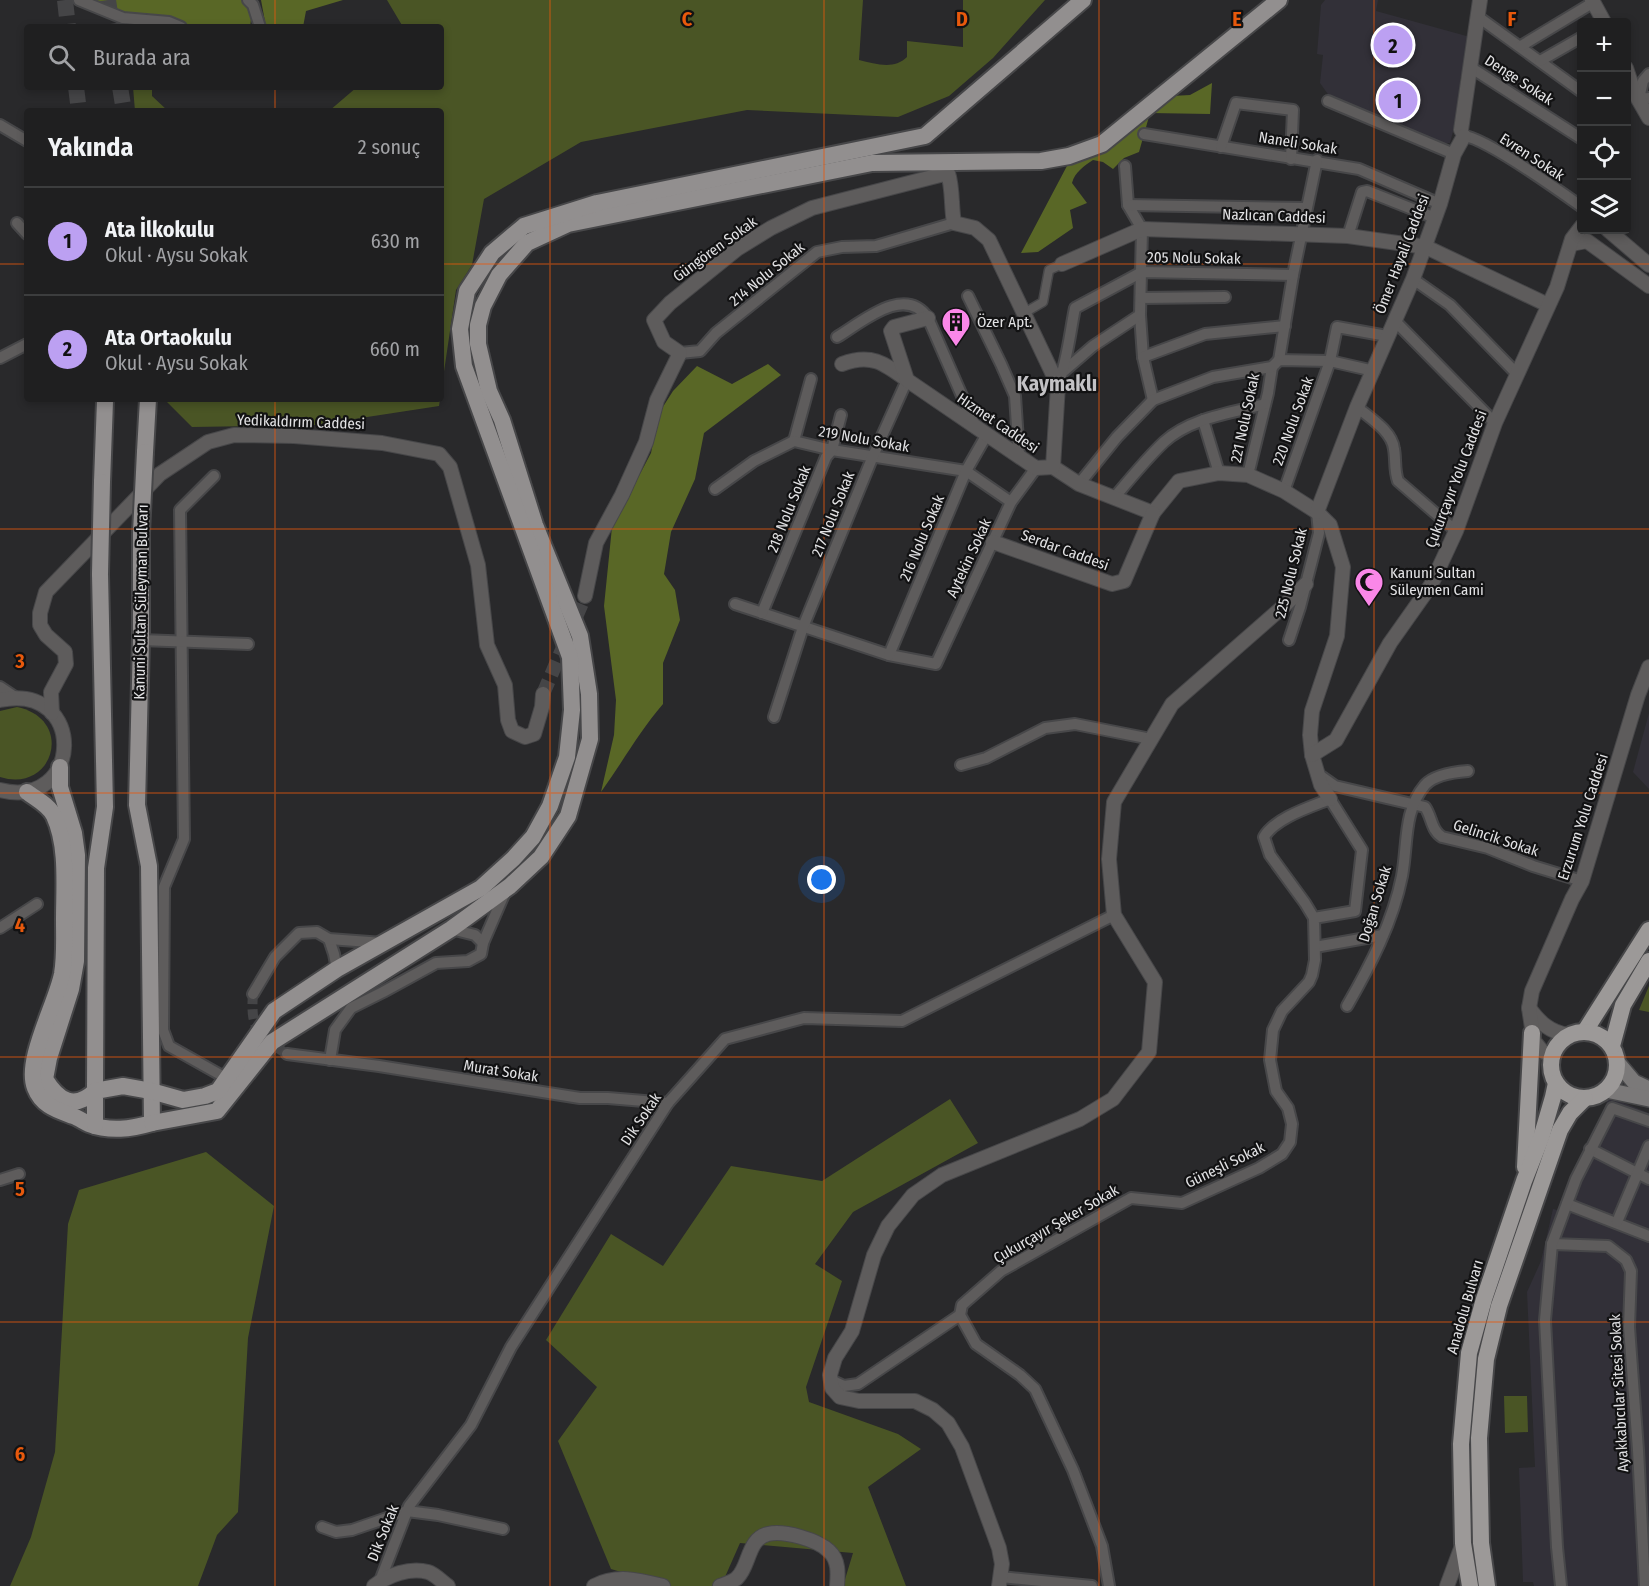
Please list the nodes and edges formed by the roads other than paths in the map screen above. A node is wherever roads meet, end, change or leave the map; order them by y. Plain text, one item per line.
1 (79, 0) edge
2 (248, 0) edge
3 (1083, 0) edge
4 (1279, 0) edge
5 (1480, 0) edge
6 (1593, 1) edge
7 (1477, 16) junction
8 (1602, 18) edge
9 (174, 24) edge
10 (259, 24) edge
11 (1577, 39) edge
12 (1521, 46) junction
13 (1540, 61) junction
14 (1470, 67) junction
15 (1628, 72) edge
16 (1649, 74) edge
17 (1577, 89) edge
18 (1637, 96) edge
19 (1328, 101) dead end
20 (1649, 118) edge
21 (0, 125) edge
22 (1462, 133) junction
23 (1144, 134) dead end
24 (1577, 136) edge
25 (24, 139) edge
26 (1221, 147) junction
27 (1454, 154) junction
28 (1291, 159) junction
29 (1317, 160) junction
30 (1125, 166) dead end
31 (1440, 204) junction
32 (1577, 204) edge
33 (1128, 205) junction
34 (1306, 208) junction
35 (1435, 218) junction
36 (954, 223) junction
37 (17, 224) dead end
38 (1142, 229) junction
39 (24, 231) edge
40 (1577, 232) edge
41 (1302, 233) junction
42 (1613, 234) edge
43 (1348, 236) junction
44 (1571, 244) junction
45 (1426, 247) junction
46 (1062, 264) joint
47 (1649, 265) edge
48 (1142, 272) junction
49 (1293, 275) junction
50 (1413, 279) junction
51 (1649, 286) edge
52 (968, 296) dead end
53 (1225, 297) dead end
54 (1141, 298) junction
55 (1548, 305) junction
56 (1024, 314) junction
57 (1140, 315) junction
58 (928, 318) junction
59 (1394, 320) junction
60 (1285, 326) junction
61 (1388, 336) junction
62 (837, 337) dead end
63 (24, 346) edge
64 (680, 353) junction
65 (1143, 357) junction
66 (0, 358) edge
67 (1330, 361) junction
68 (842, 364) dead end
69 (1275, 364) junction
70 (1064, 371) junction
71 (1374, 371) junction
72 (1517, 374) junction
73 (811, 379) dead end
74 (907, 380) junction
75 (1058, 385) junction
76 (1153, 400) junction
77 (105, 402) edge
78 (148, 402) edge
79 (1265, 404) junction
80 (1357, 407) junction
81 (841, 415) dead end
82 (1203, 420) junction
83 (1495, 423) junction
84 (981, 432) junction
85 (794, 441) junction
86 (832, 450) junction
87 (873, 456) junction
88 (1019, 456) junction
89 (1053, 467) junction
90 (1036, 468) junction
91 (966, 471) junction
92 (1219, 473) junction
93 (1248, 475) junction
94 (213, 476) dead end
95 (1079, 484) junction
96 (715, 489) dead end
97 (1284, 491) junction
98 (1114, 498) junction
99 (1011, 502) junction
100 (1317, 512) junction
101 (1153, 513) junction
102 (1456, 531) junction
103 (993, 542) junction
104 (1306, 584) junction
105 (585, 596) tunnel mouth
106 (735, 604) dead end
107 (762, 613) junction
108 (803, 627) junction
109 (1289, 639) dead end
110 (141, 640) junction
111 (180, 642) junction
112 (248, 644) dead end
113 (889, 655) junction
114 (1649, 667) edge
115 (0, 687) edge
116 (51, 692) junction
117 (543, 694) tunnel mouth
118 (15, 697) junction
119 (1644, 697) edge
120 (0, 700) edge
121 (33, 700) junction
122 (52, 712) junction
123 (774, 717) dead end
124 (1151, 739) junction
125 (1312, 755) junction
126 (961, 765) dead end
127 (60, 767) junction
128 (1468, 771) dead end
129 (1318, 774) junction
130 (0, 790) edge
131 (27, 792) junction
132 (1330, 799) junction
133 (1412, 805) junction
134 (1582, 881) junction
135 (507, 889) junction
136 (37, 903) dead end
137 (1114, 915) junction
138 (1314, 918) junction
139 (0, 928) edge
140 (451, 929) junction
141 (1649, 930) edge
142 (1383, 935) junction
143 (329, 939) junction
144 (383, 943) junction
145 (483, 943) junction
146 (1315, 947) junction
147 (1649, 961) edge
148 (337, 969) junction
149 (253, 994) tunnel mouth
150 (1347, 1006) dead end
151 (1529, 1008) junction
152 (1585, 1031) junction
153 (1532, 1033) junction
154 (1568, 1035) junction
155 (1612, 1046) junction
156 (287, 1054) tunnel mouth
157 (1551, 1056) junction
158 (330, 1060) junction
159 (1618, 1063) junction
160 (226, 1078) junction
161 (1556, 1083) junction
162 (1649, 1089) edge
163 (1606, 1090) junction
164 (151, 1091) junction
165 (95, 1092) junction
166 (1586, 1098) junction
167 (1649, 1100) edge
168 (668, 1103) junction
169 (1649, 1121) edge
170 (152, 1123) junction
171 (95, 1126) junction
172 (1649, 1146) edge
173 (1590, 1149) junction
174 (19, 1174) dead end
175 (1638, 1174) junction
176 (1649, 1179) edge
177 (0, 1180) edge
178 (1524, 1181) junction
179 (1182, 1203) joint
180 (1567, 1204) junction
181 (1617, 1222) junction
182 (1649, 1236) edge
183 (1552, 1245) junction
184 (960, 1315) junction
185 (831, 1380) junction
186 (407, 1511) junction
187 (322, 1527) dead end
188 (503, 1529) dead end
189 (1463, 1543) junction
190 (1000, 1581) edge
191 (377, 1584) edge
192 (448, 1586) edge
193 (594, 1586) edge
194 (663, 1586) edge
195 (720, 1586) edge
196 (837, 1586) edge
197 (1092, 1586) edge
198 (1109, 1586) edge
199 (1447, 1586) edge
200 (1470, 1586) edge
201 (1486, 1586) edge
202 (1561, 1586) edge
203 (1645, 1586) edge

1 - 9 street
2 - 10 street
3 - 144 main road
4 - 135 main road
5 - 7 street, Ömer Hayali Caddesi
6 - 8 street
6 - 12 street
7 - 12 street
7 - 14 street, Ömer Hayali Caddesi
11 - 13 street
12 - 13 street
13 - 17 street
14 - 22 street, Ömer Hayali Caddesi
14 - 24 street, Denge Sokak
15 - 18 street
16 - 18 street
18 - 20 street
19 - 27 street
21 - 25 street
22 - 27 street, Ömer Hayali Caddesi
22 - 32 street, Evren Sokak
23 - 26 street, Naneli Sokak
26 - 28 street, Naneli Sokak
26 - 28 street
27 - 31 street, Ömer Hayali Caddesi
28 - 29 street, Naneli Sokak
29 - 31 street, Naneli Sokak
29 - 34 street, 221 Nolu Sokak
30 - 33 street
31 - 35 street, Ömer Hayali Caddesi
33 - 34 street
33 - 38 street
34 - 41 street, 221 Nolu Sokak
35 - 43 street
35 - 45 street, Ömer Hayali Caddesi
36 - 56 street, Hizmet Caddesi
36 - 64 street, 214 Nolu Sokak
36 - 64 street, Güngören Sokak
37 - 39 street
38 - 41 street, Nazlıcan Caddesi
38 - 46 street, Nazlıcan Caddesi
38 - 48 street
40 - 44 street, Çukurçayır Yolu Caddesi
41 - 43 street, Nazlıcan Caddesi
41 - 49 street, 221 Nolu Sokak
42 - 47 street
43 - 45 street, Nazlıcan Caddesi
44 - 51 street
44 - 55 street, Çukurçayır Yolu Caddesi
45 - 50 street, Ömer Hayali Caddesi
45 - 55 street, Nazlıcan Caddesi
46 - 56 street, Nazlıcan Caddesi
48 - 49 street, 205 Nolu Sokak
48 - 54 street
48 - 70 street, 205 Nolu Sokak
49 - 60 street, 221 Nolu Sokak
50 - 59 street, Ömer Hayali Caddesi
50 - 72 street
52 - 88 street
53 - 54 street
54 - 57 street
55 - 72 street, Çukurçayır Yolu Caddesi
56 - 75 street, Hizmet Caddesi
57 - 65 street
57 - 70 street
58 - 62 street
58 - 74 street
58 - 84 street
59 - 61 street, Ömer Hayali Caddesi
59 - 83 street
60 - 65 street
60 - 69 street, 221 Nolu Sokak
61 - 67 street, 220 Nolu Sokak
61 - 71 street, Ömer Hayali Caddesi
63 - 66 street
64 - 105 street
65 - 76 street
67 - 69 street
67 - 71 street
67 - 97 street, 220 Nolu Sokak
68 - 74 street, Hizmet Caddesi
69 - 76 street
69 - 79 street, 221 Nolu Sokak
70 - 75 street, 205 Nolu Sokak
71 - 80 street, Ömer Hayali Caddesi
72 - 83 street, Çukurçayır Yolu Caddesi
73 - 85 street
74 - 84 street, Hizmet Caddesi
74 - 87 street, 217 Nolu Sokak
75 - 89 street, Hizmet Caddesi
76 - 95 street
77 - 165 main road, bridge
78 - 110 main road, Kanuni Sultan Süleyman Bulvarı, bridge
79 - 82 street
79 - 93 street, 221 Nolu Sokak
80 - 100 street, Ömer Hayali Caddesi
80 - 102 street
81 - 86 street, 218 Nolu Sokak
82 - 92 street
82 - 98 street
83 - 102 street, Çukurçayır Yolu Caddesi
84 - 88 street, Hizmet Caddesi
84 - 91 street, 216 Nolu Sokak
85 - 86 street, 219 Nolu Sokak
85 - 96 street
86 - 87 street, 219 Nolu Sokak
86 - 107 street, 218 Nolu Sokak
87 - 91 street, 219 Nolu Sokak
87 - 108 street, 217 Nolu Sokak
88 - 90 street, Hizmet Caddesi
89 - 90 street, Hizmet Caddesi
89 - 95 street
90 - 99 street, Aytekin Sokak
91 - 99 street, 219 Nolu Sokak
91 - 113 street, 216 Nolu Sokak
92 - 93 street, Serdar Caddesi
92 - 101 street, Serdar Caddesi
93 - 97 street, Serdar Caddesi
94 - 111 street
95 - 98 street
97 - 100 street, Serdar Caddesi
98 - 101 street
99 - 103 street, Aytekin Sokak
100 - 104 street, 225 Nolu Sokak
100 - 125 street, Serdar Caddesi
101 - 103 street, Serdar Caddesi
102 - 125 street, Çukurçayır Yolu Caddesi
103 - 113 street, Aytekin Sokak
104 - 109 street, 225 Nolu Sokak
104 - 124 street
106 - 107 street
107 - 108 street
108 - 113 street
108 - 123 street, 217 Nolu Sokak
110 - 111 street
110 - 164 main road, Kanuni Sultan Süleyman Bulvarı
111 - 112 street
111 - 160 street
114 - 119 street, Erzurum Yolu Caddesi
115 - 118 street
116 - 117 street, Yedikaldırım Caddesi
116 - 121 street
116 - 122 street
118 - 120 street
118 - 121 street
119 - 134 street, Erzurum Yolu Caddesi
121 - 122 street
122 - 127 street
124 - 126 street
124 - 137 street
125 - 129 street, Serdar Caddesi
127 - 131 street
127 - 165 main road
128 - 133 street
129 - 132 street, Serdar Caddesi
129 - 133 street
130 - 131 street
131 - 171 main road
132 - 138 street
132 - 138 street
133 - 134 street, Gelincik Sokak
133 - 142 street, Doğan Sokak
134 - 151 street, Erzurum Yolu Caddesi
135 - 140 main road
135 - 145 street
136 - 139 street
137 - 168 street, Dik Sokak
137 - 185 street
138 - 146 street, Güneşli Sokak
140 - 145 street
140 - 170 main road
141 - 152 highway
142 - 146 street
142 - 150 street, Doğan Sokak
143 - 144 street
143 - 148 street
143 - 149 street
144 - 148 main road
145 - 158 street
146 - 179 street, Güneşli Sokak
147 - 155 highway
148 - 160 main road
151 - 153 street, Erzurum Yolu Caddesi
151 - 154 street
152 - 154 highway
152 - 155 highway
153 - 157 street
153 - 178 highway
154 - 157 highway
155 - 159 highway
156 - 158 street, Murat Sokak
157 - 161 highway, Anadolu Bulvarı
158 - 168 street, Murat Sokak
159 - 162 main road
159 - 163 highway
160 - 164 main road
161 - 166 highway
161 - 178 highway, Anadolu Bulvarı
163 - 166 highway
163 - 167 main road
164 - 165 main road
164 - 170 main road, Kanuni Sultan Süleyman Bulvarı
165 - 171 main road
166 - 201 highway
168 - 186 street, Dik Sokak
169 - 173 street
170 - 171 main road
172 - 175 street
173 - 175 street
173 - 180 street
174 - 177 street
175 - 176 street
175 - 181 street
178 - 189 highway, Anadolu Bulvarı
179 - 184 street, Çukurçayır Şeker Sokak
180 - 181 street
180 - 183 street
181 - 182 street
183 - 202 street
183 - 203 street, Ayakkabıcılar Sitesi Sokak
184 - 185 street, Çukurçayır Şeker Sokak
184 - 198 street
185 - 190 street
186 - 187 street
186 - 188 street
186 - 191 street, Dik Sokak
189 - 199 street
189 - 200 highway, Anadolu Bulvarı
190 - 197 street
191 - 192 street
193 - 194 street
195 - 196 street

